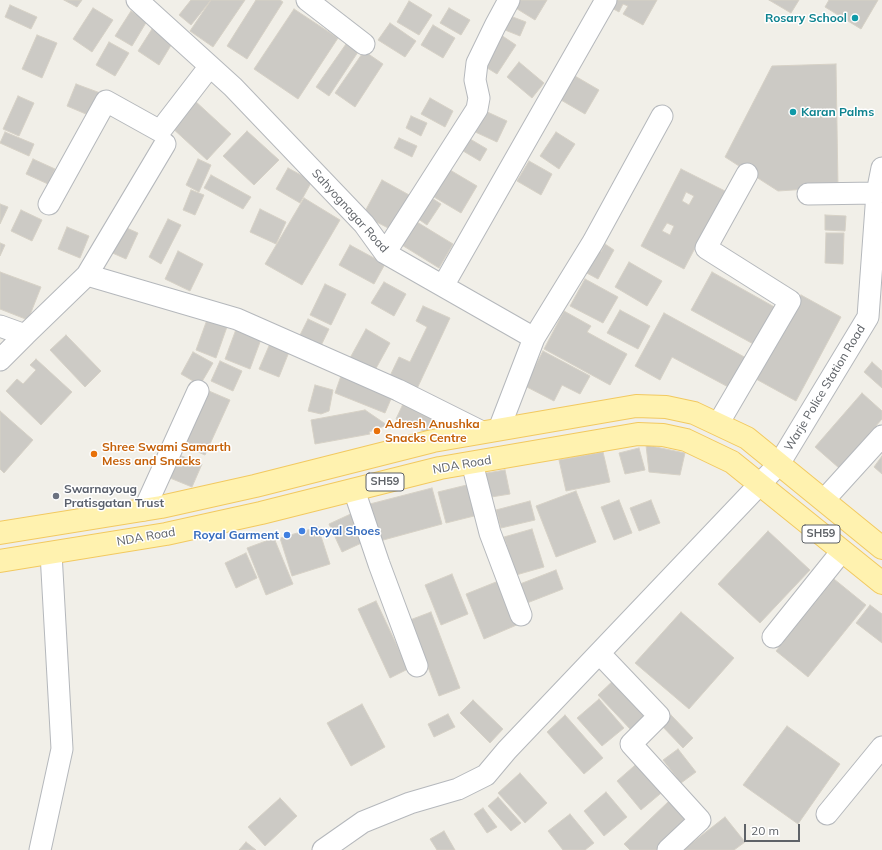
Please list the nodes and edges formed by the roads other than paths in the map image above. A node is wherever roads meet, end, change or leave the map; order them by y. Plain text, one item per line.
1 (137, 0) edge
2 (307, 0) edge
3 (509, 0) edge
4 (606, 0) edge
5 (364, 44) dead end
6 (210, 66) junction
7 (662, 116) dead end
8 (165, 144) dead end
9 (882, 168) edge
10 (747, 174) dead end
11 (877, 193) junction
12 (808, 194) dead end
13 (49, 204) dead end
14 (385, 253) junction
15 (87, 275) junction
16 (443, 286) junction
17 (0, 326) edge
18 (25, 335) junction
19 (534, 338) junction
20 (0, 360) edge
21 (198, 391) dead end
22 (718, 424) junction
23 (491, 431) junction
24 (882, 436) edge
25 (498, 458) junction
26 (472, 462) junction
27 (779, 464) junction
28 (760, 484) junction
29 (354, 490) junction
30 (824, 500) junction
31 (144, 510) junction
32 (0, 532) edge
33 (882, 548) edge
34 (842, 551) junction
35 (51, 553) junction
36 (0, 561) edge
37 (882, 583) edge
38 (521, 615) dead end
39 (773, 637) dead end
40 (599, 653) junction
41 (417, 666) dead end
42 (882, 747) edge
43 (827, 814) dead end
44 (40, 850) edge
45 (323, 850) edge
46 (668, 850) edge

1 - 6 street, Sahyognagar Road
2 - 5 street
3 - 14 street
4 - 16 street
6 - 13 street
6 - 14 street, Sahyognagar Road
7 - 19 street
8 - 15 street
9 - 11 street, Warje Police Station Road
10 - 22 street
11 - 12 street
11 - 27 street, Warje Police Station Road
14 - 16 street, Sahyognagar Road
15 - 18 street
15 - 23 street
16 - 19 street, Sahyognagar Road
17 - 18 street
18 - 20 street
19 - 23 street
21 - 31 street
22 - 23 main road, SH59
22 - 27 main road, SH59
23 - 25 main road
23 - 31 main road, SH59
24 - 30 street
25 - 26 main road, NDA Road / SH59
25 - 28 main road, NDA Road / SH59
26 - 29 main road, NDA Road / SH59
26 - 38 street
27 - 28 street, Warje Police Station Road
27 - 30 main road, SH59
28 - 34 main road, NDA Road / SH59
28 - 40 street, Warje Police Station Road
29 - 35 main road, NDA Road / SH59
29 - 41 street
30 - 33 main road, SH59
31 - 32 main road, SH59
34 - 37 main road, NDA Road / SH59
34 - 39 street
35 - 36 main road, NDA Road / SH59
35 - 44 street
40 - 45 street, Warje Police Station Road
40 - 46 street
42 - 43 street

